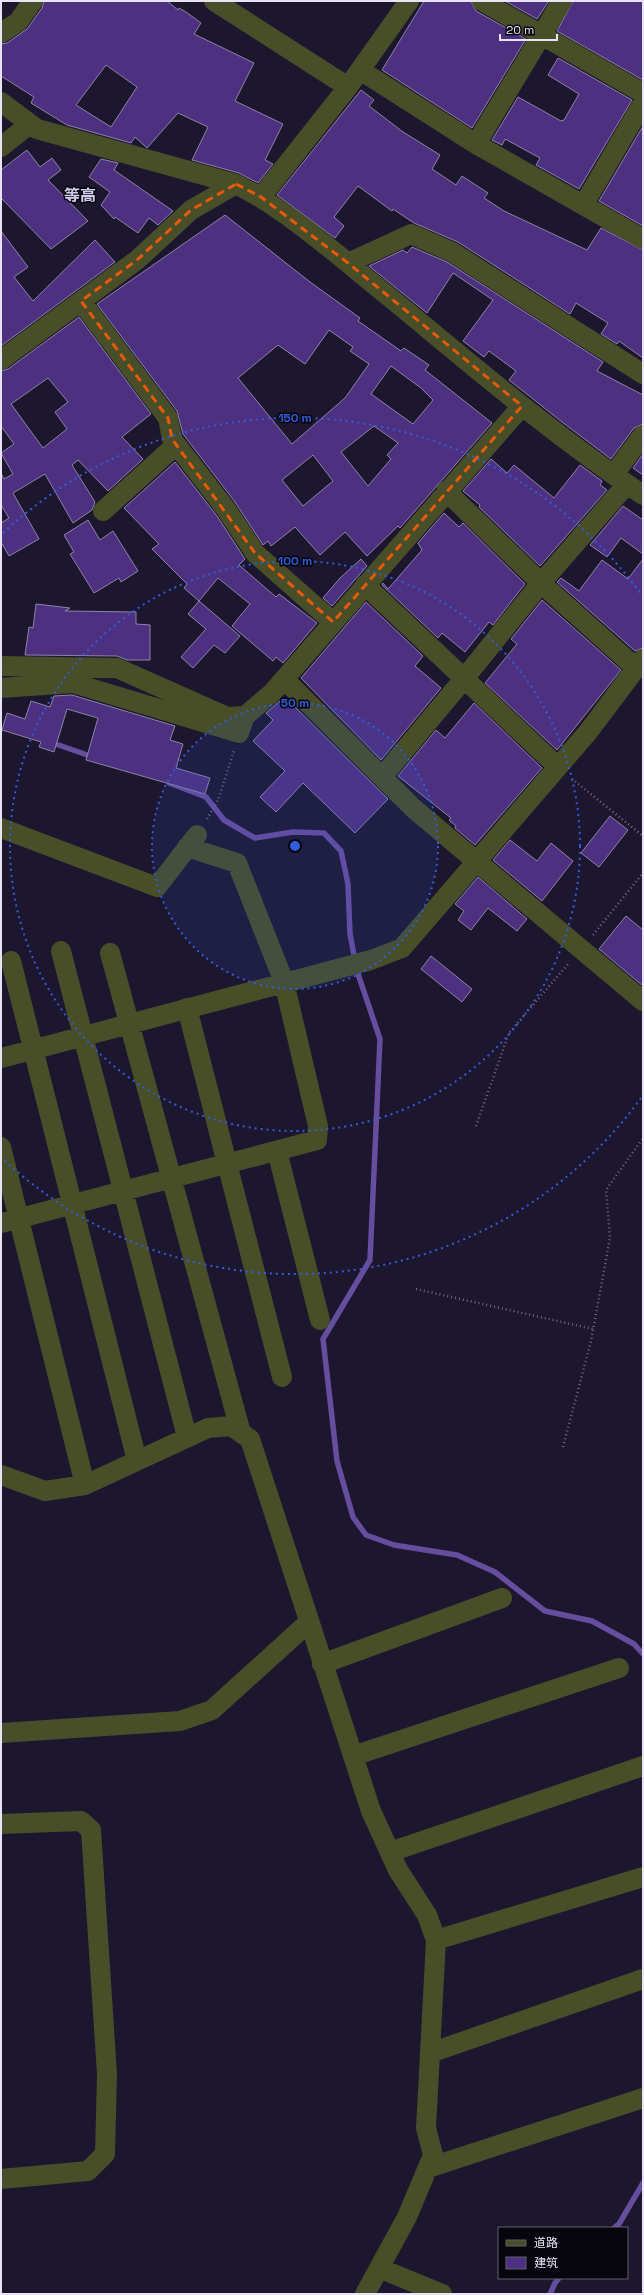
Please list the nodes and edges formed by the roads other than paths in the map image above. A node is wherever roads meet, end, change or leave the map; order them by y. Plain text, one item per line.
1 (33, 1) edge
2 (214, 1) edge
3 (409, 1) edge
4 (482, 1) edge
5 (562, 1) edge
6 (1, 33) edge
7 (541, 35) junction
8 (360, 70) junction
9 (348, 87) junction
10 (643, 93) edge
11 (1, 102) edge
12 (643, 103) edge
13 (30, 124) junction
14 (476, 144) junction
15 (1, 147) edge
16 (236, 184) junction
17 (261, 197) junction
18 (584, 204) junction
19 (643, 239) edge
20 (348, 263) junction
21 (81, 301) junction
22 (1, 360) edge
23 (643, 374) edge
24 (522, 406) junction
25 (643, 435) edge
26 (176, 445) junction
27 (620, 479) junction
28 (446, 491) junction
29 (643, 495) edge
30 (104, 511) dead end
31 (541, 583) junction
32 (365, 585) junction
33 (333, 622) junction
34 (640, 664) edge
35 (1, 666) edge
36 (284, 679) junction
37 (463, 680) junction
38 (1, 688) edge
39 (242, 725) junction
40 (558, 767) junction
41 (382, 777) junction
42 (1, 828) edge
43 (476, 862) junction
44 (61, 951) dead end
45 (110, 953) dead end
46 (11, 961) dead end
47 (284, 982) junction
48 (643, 1001) edge
49 (187, 1008) junction
50 (129, 1024) junction
51 (83, 1036) junction
52 (33, 1050) junction
53 (1, 1058) edge
54 (1, 1147) edge
55 (277, 1150) junction
56 (227, 1164) junction
57 (172, 1178) junction
58 (123, 1191) junction
59 (72, 1204) junction
60 (10, 1220) edge
61 (320, 1320) dead end
62 (282, 1377) dead end
63 (241, 1433) junction
64 (187, 1437) junction
65 (137, 1461) junction
66 (1, 1474) edge
67 (85, 1485) junction
68 (502, 1598) dead end
69 (309, 1622) junction
70 (322, 1664) junction
71 (619, 1668) dead end
72 (1, 1733) edge
73 (353, 1756) junction
74 (643, 1766) edge
75 (1, 1824) edge
76 (390, 1852) junction
77 (643, 1876) edge
78 (436, 1940) junction
79 (643, 1979) edge
80 (430, 2053) junction
81 (643, 2098) edge
82 (428, 2168) junction
83 (1, 2178) edge
84 (379, 2268) junction
85 (365, 2294) edge
86 (442, 2294) edge

1 - 6 street
2 - 9 street
3 - 8 street
4 - 7 street
5 - 7 street
7 - 10 street
7 - 14 street
8 - 9 street
8 - 14 street
9 - 17 street
11 - 13 street
12 - 18 street
13 - 15 street
13 - 16 street
14 - 18 street
16 - 17 street
16 - 21 street
17 - 20 street
18 - 19 street
20 - 23 street
20 - 24 street
21 - 22 street
21 - 26 street
24 - 27 street
24 - 28 street
25 - 27 street
26 - 30 street
26 - 33 street
27 - 29 street
27 - 31 street
28 - 31 street
28 - 32 street
31 - 34 street
31 - 37 street
32 - 33 street
32 - 37 street
33 - 36 street
34 - 40 street
35 - 39 street
36 - 39 street
36 - 41 street
37 - 40 street
37 - 41 street
38 - 39 street
40 - 43 street
41 - 43 street
42 - 47 street
43 - 47 street
43 - 48 street
44 - 51 street
45 - 50 street
46 - 52 street
47 - 49 street
47 - 55 street
49 - 50 street
49 - 56 street
50 - 51 street
50 - 57 street
51 - 52 street
51 - 58 street
52 - 53 street
52 - 59 street
54 - 60 street
55 - 56 street
55 - 61 street
56 - 57 street
56 - 62 street
57 - 58 street
57 - 63 street
58 - 59 street
58 - 64 street
59 - 60 street
59 - 65 street
60 - 67 street
63 - 64 street
63 - 69 street
64 - 65 street
65 - 67 street
66 - 67 street
68 - 70 street
69 - 70 street
69 - 72 street
70 - 73 street
71 - 73 street
73 - 76 street
74 - 76 street
75 - 83 street
76 - 78 street
77 - 78 street
78 - 80 street
79 - 80 street
80 - 82 street
81 - 82 street
82 - 84 street
84 - 85 street
84 - 86 street

